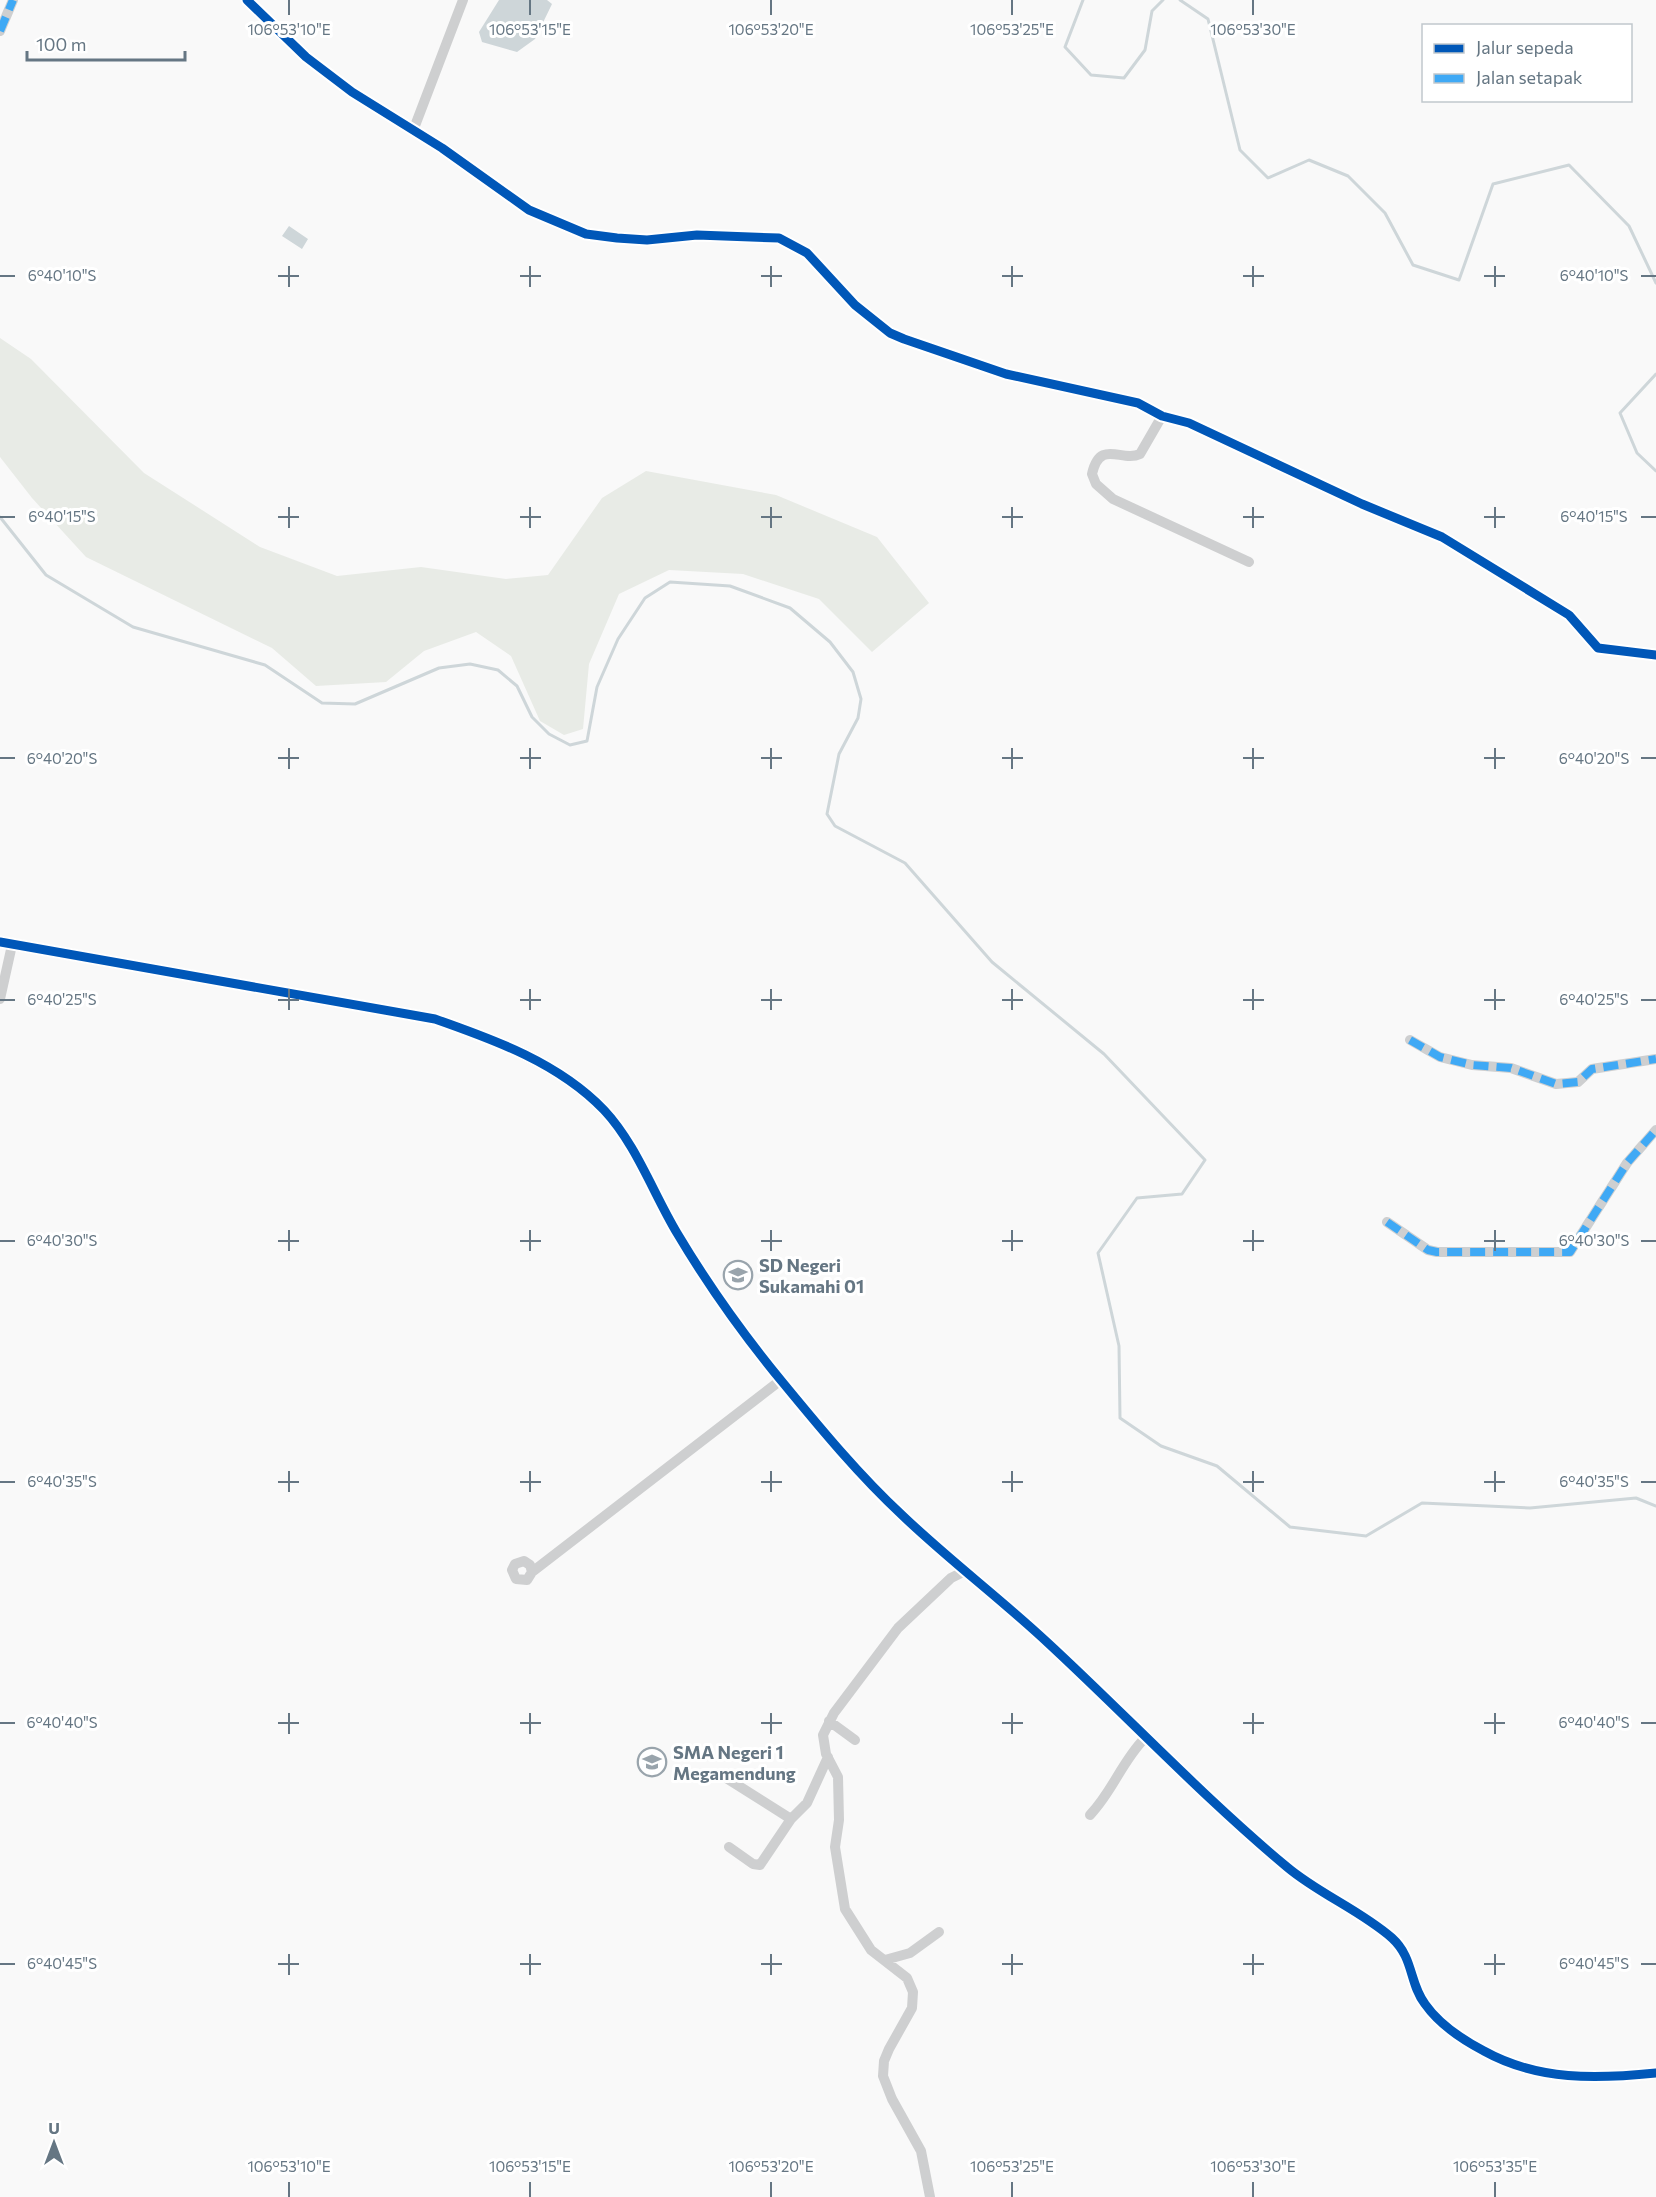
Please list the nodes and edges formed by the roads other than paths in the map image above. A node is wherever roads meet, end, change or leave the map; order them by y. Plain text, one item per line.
1 (13, 0) edge
2 (247, 0) edge
3 (463, 0) edge
4 (0, 31) edge
5 (413, 131) junction
6 (1162, 416) junction
7 (1249, 562) dead end
8 (1656, 655) edge
9 (6, 944) edge
10 (0, 999) edge
11 (1410, 1040) dead end
12 (1656, 1059) edge
13 (1656, 1130) edge
14 (1387, 1222) dead end
15 (781, 1380) junction
16 (965, 1571) junction
17 (532, 1572) dead end
18 (829, 1721) junction
19 (1145, 1737) junction
20 (855, 1740) dead end
21 (828, 1757) junction
22 (723, 1776) dead end
23 (1090, 1815) dead end
24 (791, 1819) junction
25 (729, 1846) dead end
26 (939, 1932) dead end
27 (885, 1960) junction
28 (1656, 2073) edge
29 (930, 2197) edge

1 - 4 street
2 - 5 street
3 - 5 street
5 - 6 street
6 - 7 street
6 - 8 street
9 - 10 street
9 - 15 street
11 - 12 street
13 - 14 street
15 - 16 street
15 - 17 street
16 - 18 street
16 - 19 street
18 - 20 street
18 - 21 street
19 - 23 street
19 - 28 street
21 - 24 street
21 - 27 street
22 - 24 street
24 - 25 street
26 - 27 street
27 - 29 street

